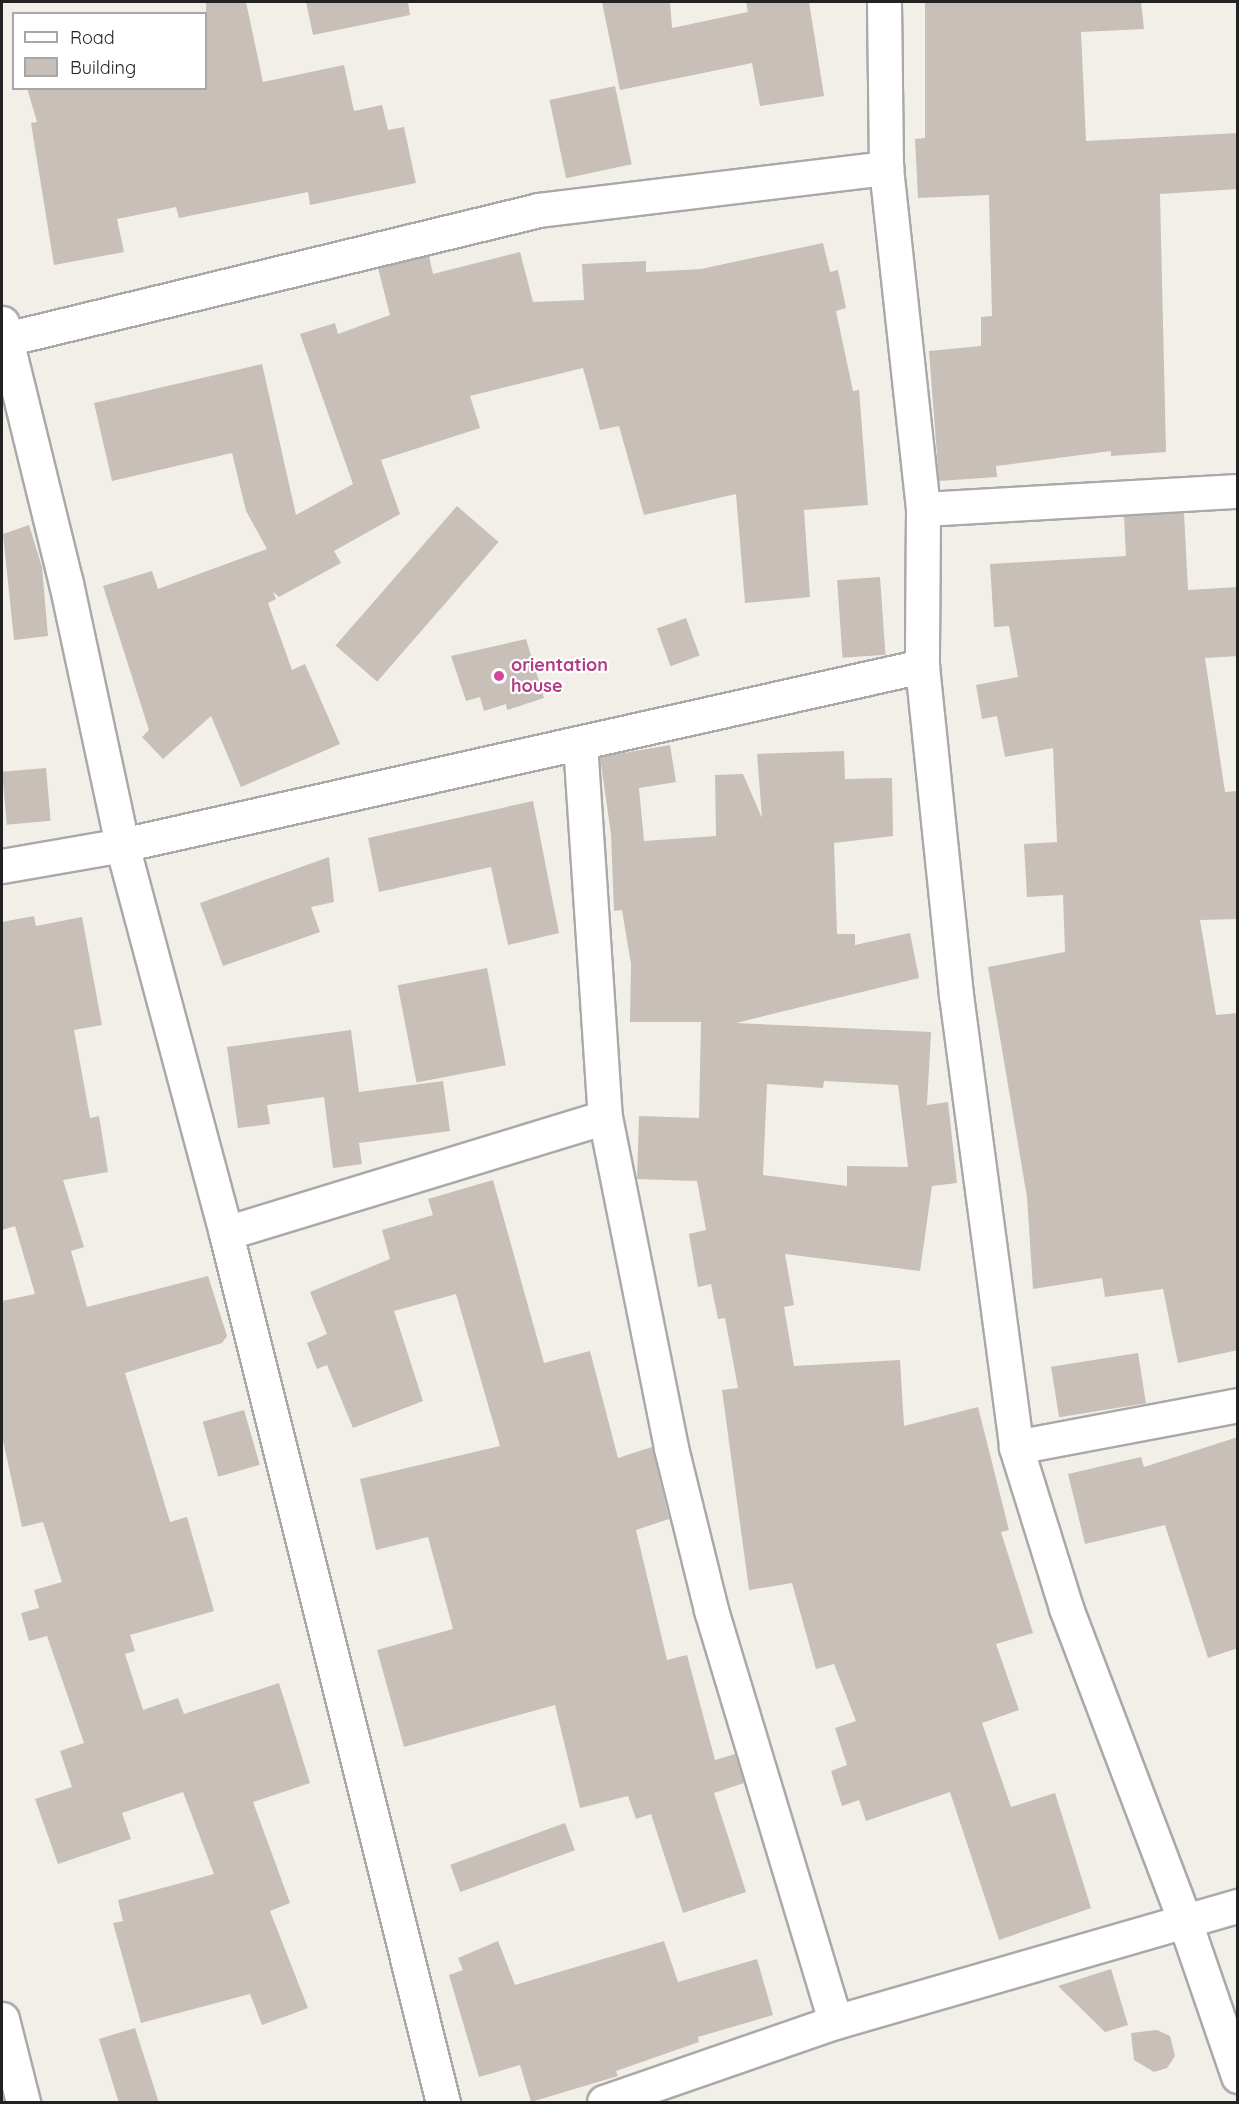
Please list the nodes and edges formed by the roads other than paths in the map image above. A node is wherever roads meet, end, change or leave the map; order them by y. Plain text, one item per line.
1 (884, 2) edge
2 (886, 168) junction
3 (2, 334) edge
4 (1238, 491) edge
5 (922, 509) junction
6 (922, 666) junction
7 (580, 743) junction
8 (122, 845) junction
9 (2, 866) edge
10 (605, 1117) junction
11 (226, 1233) junction
12 (1238, 1405) edge
13 (1017, 1447) junction
14 (1238, 1906) edge
15 (1185, 1922) junction
16 (2, 2019) edge
17 (835, 2022) junction
18 (1238, 2076) edge
19 (23, 2103) edge
20 (443, 2103) edge
21 (604, 2103) edge

1 - 2 street
2 - 3 street
2 - 5 street
3 - 8 street
4 - 5 street
5 - 6 street
6 - 7 street
6 - 13 street
7 - 8 street
7 - 10 street
8 - 9 street
8 - 11 street
10 - 11 street
10 - 17 street
11 - 20 street
12 - 13 street
13 - 15 street
14 - 15 street
15 - 17 street
15 - 18 street
16 - 19 street
17 - 21 street

